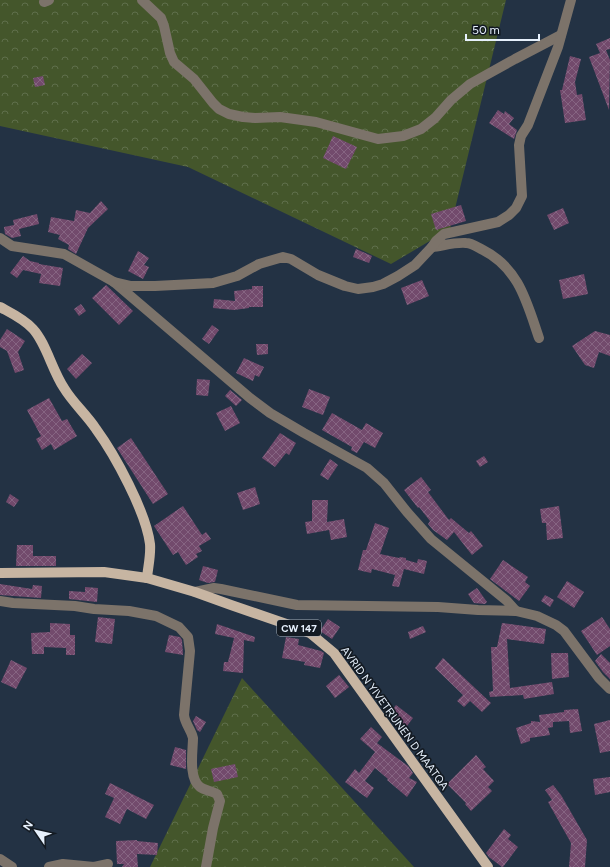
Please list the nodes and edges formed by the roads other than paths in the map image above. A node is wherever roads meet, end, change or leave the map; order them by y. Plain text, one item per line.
1 (142, 0) edge
2 (571, 0) edge
3 (561, 36) junction
4 (0, 238) edge
5 (432, 247) junction
6 (114, 282) junction
7 (0, 307) edge
8 (539, 338) dead end
9 (0, 572) edge
10 (147, 578) junction
11 (195, 592) junction
12 (0, 601) edge
13 (516, 611) junction
14 (610, 689) edge
15 (0, 859) edge
16 (108, 864) dead end
17 (12, 867) edge
18 (49, 867) edge
19 (206, 867) edge
20 (488, 867) edge

1 - 3 street
2 - 3 street
3 - 5 street
4 - 6 street
5 - 6 street
5 - 8 street
6 - 13 street
7 - 10 main road
9 - 10 main road, AVRID N YIVETṚUNEN D MAATQA / CW 147
10 - 11 main road, AVRID N YIVETṚUNEN D MAATQA / CW 147
11 - 13 street
11 - 20 main road, AVRID N YIVETṚUNEN D MAATQA / CW 147
12 - 19 street
13 - 14 street
15 - 17 street
16 - 18 street

